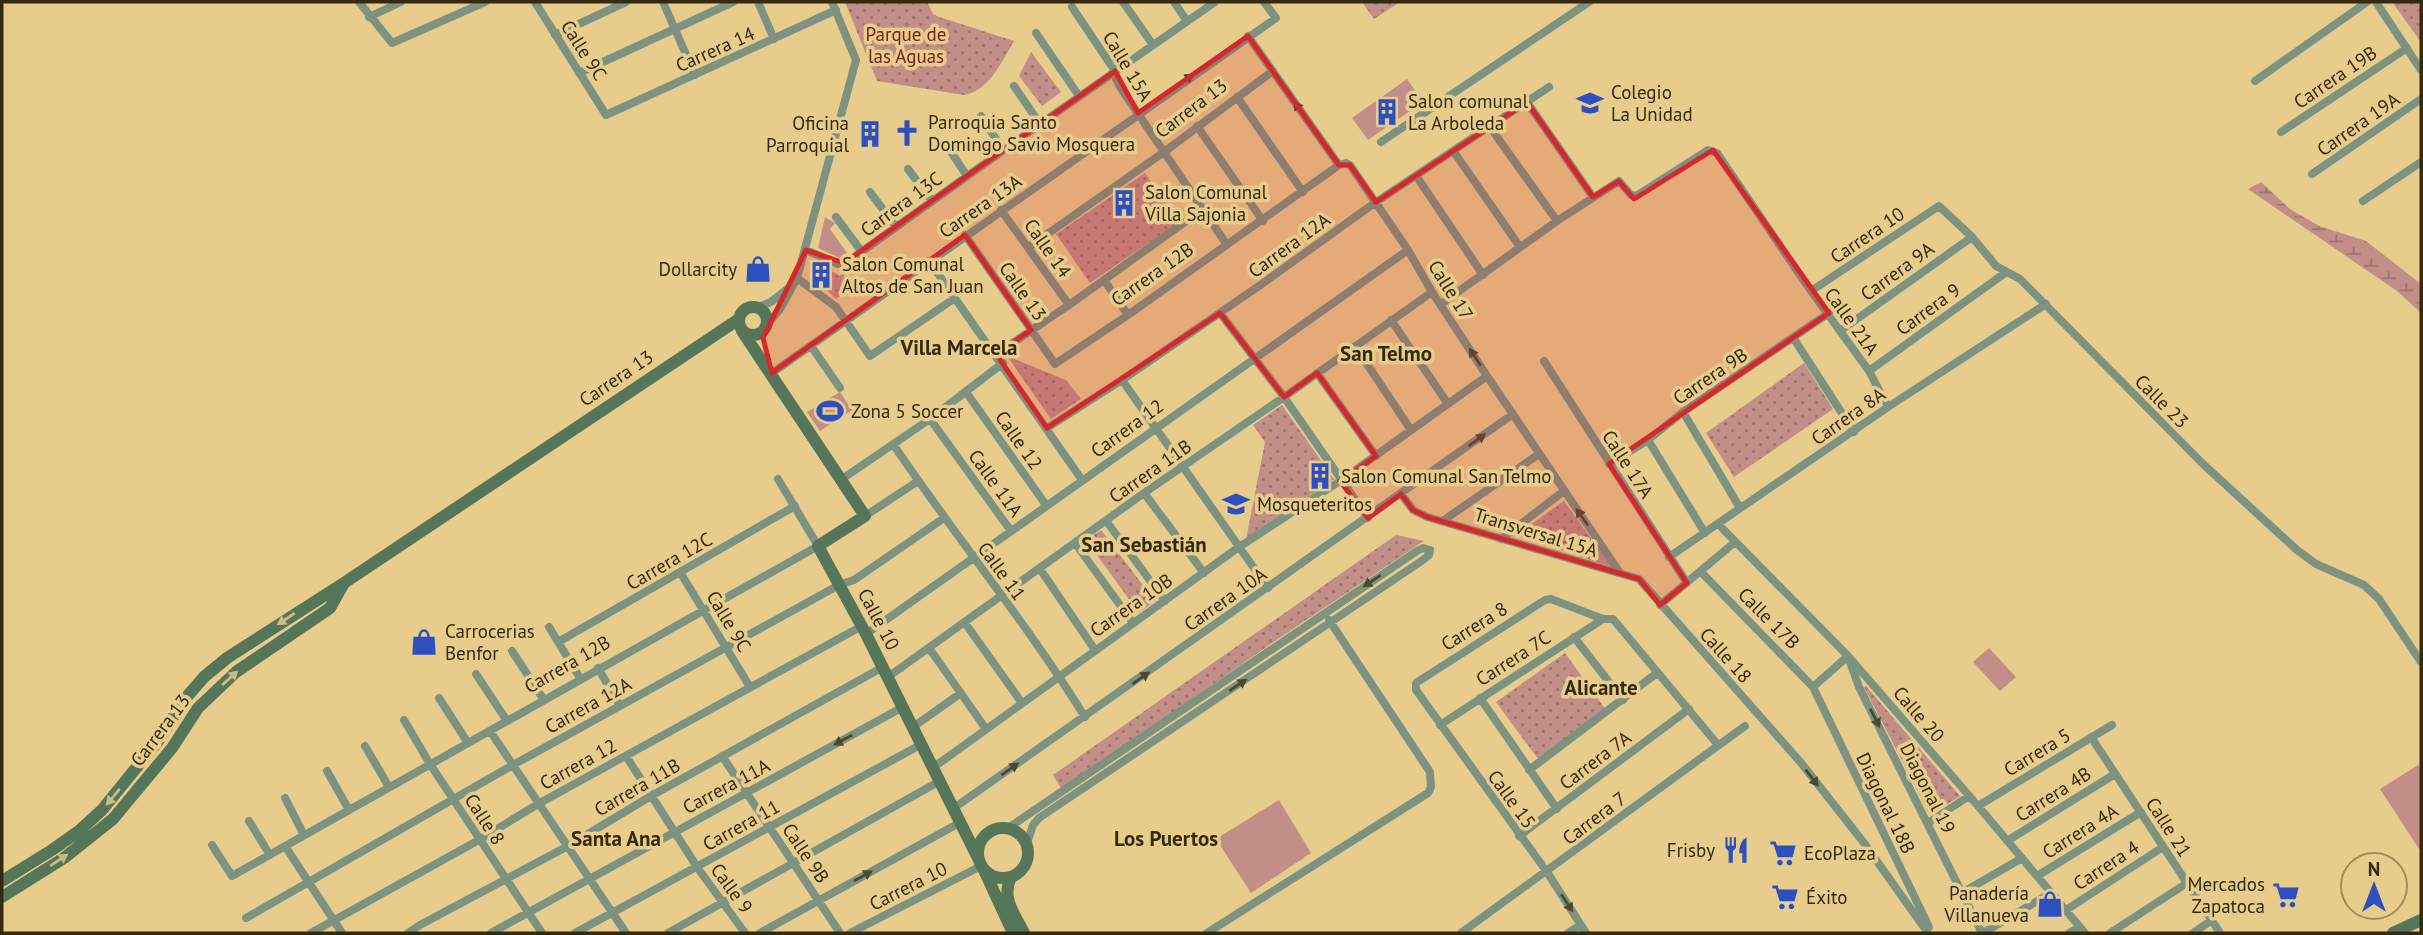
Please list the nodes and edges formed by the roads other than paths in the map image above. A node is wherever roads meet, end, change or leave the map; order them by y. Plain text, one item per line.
1 (359, 2) edge
2 (401, 2) edge
3 (485, 2) edge
4 (535, 2) edge
5 (626, 2) edge
6 (663, 2) edge
7 (733, 2) edge
8 (758, 2) edge
9 (1123, 2) edge
10 (1174, 2) edge
11 (1215, 2) edge
12 (1264, 2) edge
13 (1589, 2) edge
14 (2367, 2) edge
15 (2376, 2) edge
16 (834, 6) edge
17 (1072, 7) dead end
18 (369, 16) junction
19 (1187, 21) junction
20 (674, 29) junction
21 (1036, 33) dead end
22 (555, 34) junction
23 (1248, 36) junction
24 (774, 40) junction
25 (1153, 45) junction
26 (2407, 48) junction
27 (2421, 70) edge
28 (1115, 71) junction
29 (1273, 71) junction
30 (579, 73) junction
31 (695, 75) junction
32 (2255, 81) dead end
33 (1014, 86) dead end
34 (1549, 87) dead end
35 (1079, 96) junction
36 (1237, 97) junction
37 (2421, 99) edge
38 (1527, 102) junction
39 (1138, 113) junction
40 (607, 115) joint
41 (981, 116) dead end
42 (1040, 124) junction
43 (1197, 127) junction
44 (1490, 127) junction
45 (2281, 132) dead end
46 (1381, 142) dead end
47 (945, 143) dead end
48 (1003, 150) junction
49 (1164, 152) junction
50 (1454, 152) junction
51 (2421, 162) edge
52 (1339, 165) junction
53 (908, 169) dead end
54 (2312, 174) dead end
55 (967, 176) junction
56 (1417, 177) junction
57 (870, 192) dead end
58 (1303, 192) junction
59 (1593, 197) junction
60 (932, 201) junction
61 (2363, 201) dead end
62 (1376, 202) junction
63 (1940, 206) joint
64 (1203, 209) junction
65 (1001, 210) junction
66 (836, 217) dead end
67 (1263, 221) junction
68 (1557, 221) junction
69 (896, 228) junction
70 (965, 235) junction
71 (1972, 237) junction
72 (1227, 245) junction
73 (1029, 247) junction
74 (1520, 247) junction
75 (806, 250) junction
76 (1408, 250) junction
77 (862, 253) junction
78 (929, 261) junction
79 (2005, 272) junction
80 (1483, 275) junction
81 (796, 280) junction
82 (1104, 280) junction
83 (1811, 291) junction
84 (1432, 292) junction
85 (955, 298) junction
86 (1441, 304) junction
87 (2046, 304) junction
88 (1069, 305) junction
89 (756, 308) junction
90 (1220, 313) junction
91 (1829, 313) junction
92 (1128, 315) junction
93 (845, 320) junction
94 (1391, 320) junction
95 (738, 324) junction
96 (765, 327) junction
97 (1031, 330) junction
98 (1840, 331) junction
99 (1794, 339) junction
100 (811, 346) junction
101 (1355, 346) junction
102 (996, 354) junction
103 (1254, 357) junction
104 (1544, 361) dead end
105 (1003, 363) junction
106 (1055, 365) joint
107 (769, 370) junction
108 (1869, 371) junction
109 (1317, 373) junction
110 (1487, 376) junction
111 (1122, 380) junction
112 (840, 388) dead end
113 (966, 393) junction
114 (1284, 397) junction
115 (1448, 404) junction
116 (1888, 407) junction
117 (1683, 412) junction
118 (1513, 414) junction
119 (930, 419) junction
120 (1156, 427) junction
121 (1047, 428) junction
122 (1411, 430) junction
123 (1854, 432) junction
124 (1648, 440) junction
125 (893, 444) junction
126 (1539, 454) junction
127 (1376, 456) junction
128 (1609, 464) junction
129 (1182, 468) junction
130 (778, 479) dead end
131 (842, 479) junction
132 (1082, 480) junction
133 (918, 481) junction
134 (1340, 481) junction
135 (1564, 491) junction
136 (1144, 493) junction
137 (1401, 494) junction
138 (1046, 505) junction
139 (795, 506) junction
140 (1741, 508) junction
141 (865, 516) junction
142 (1368, 518) junction
143 (944, 519) junction
144 (1444, 520) junction
145 (1107, 522) junction
146 (1718, 524) junction
147 (1011, 531) junction
148 (1704, 533) junction
149 (1501, 539) junction
150 (1735, 542) junction
151 (1075, 543) junction
152 (818, 546) junction
153 (1239, 547) junction
154 (1669, 557) junction
155 (974, 558) junction
156 (1040, 569) junction
157 (680, 572) junction
158 (1701, 572) junction
159 (1204, 573) junction
160 (1620, 573) junction
161 (344, 583) junction
162 (1687, 583) junction
163 (839, 585) junction
164 (1268, 588) junction
165 (1002, 597) junction
166 (1165, 601) junction
167 (1660, 605) junction
168 (704, 610) junction
169 (1325, 613) junction
170 (1604, 619) junction
171 (1133, 622) junction
172 (1331, 622) junction
173 (964, 624) junction
174 (549, 627) dead end
175 (864, 630) junction
176 (1574, 637) junction
177 (558, 642) junction
178 (727, 647) junction
179 (929, 648) junction
180 (1095, 650) junction
181 (512, 651) dead end
182 (1847, 656) junction
183 (2421, 662) edge
184 (598, 668) junction
185 (885, 672) junction
186 (1657, 673) junction
187 (476, 674) dead end
188 (1060, 677) junction
189 (580, 678) junction
190 (1416, 682) joint
191 (750, 687) junction
192 (1813, 687) junction
193 (961, 693) junction
194 (439, 698) dead end
195 (1480, 698) junction
196 (544, 700) junction
197 (1623, 700) junction
198 (1022, 703) junction
199 (620, 706) junction
200 (903, 707) junction
201 (1689, 709) junction
202 (1085, 717) junction
203 (404, 720) dead end
204 (507, 721) junction
205 (1440, 725) junction
206 (2112, 725) dead end
207 (1745, 726) dead end
208 (913, 727) junction
209 (986, 729) junction
210 (490, 730) junction
211 (2091, 737) junction
212 (468, 743) junction
213 (922, 744) junction
214 (1718, 745) junction
215 (365, 746) dead end
216 (625, 756) junction
217 (722, 756) junction
218 (430, 764) junction
219 (513, 765) junction
220 (934, 766) junction
221 (1529, 770) junction
222 (327, 771) dead end
223 (2115, 774) junction
224 (940, 781) junction
225 (389, 787) junction
226 (1078, 788) junction
227 (747, 793) junction
228 (651, 796) junction
229 (1969, 796) junction
230 (285, 798) dead end
231 (453, 799) junction
232 (538, 804) junction
233 (1978, 806) junction
234 (954, 808) junction
235 (1557, 809) junction
236 (349, 810) junction
237 (2141, 812) junction
238 (249, 821) dead end
239 (961, 822) junction
240 (1928, 823) junction
241 (769, 827) junction
242 (1008, 828) junction
243 (674, 832) junction
244 (304, 835) junction
245 (985, 835) junction
246 (1519, 836) junction
247 (479, 840) junction
248 (2007, 841) junction
249 (1027, 843) junction
250 (212, 845) dead end
251 (285, 846) junction
252 (568, 846) junction
253 (2163, 847) junction
254 (270, 855) junction
255 (2022, 858) junction
256 (794, 863) junction
257 (981, 865) junction
258 (697, 867) junction
259 (1547, 872) junction
260 (2037, 876) junction
261 (1012, 877) junction
262 (506, 879) junction
263 (590, 879) junction
264 (2, 881) edge
265 (308, 882) junction
266 (2187, 883) junction
267 (1962, 893) junction
268 (2051, 893) junction
269 (2, 897) edge
270 (819, 901) junction
271 (724, 902) junction
272 (2066, 910) junction
273 (528, 912) junction
274 (613, 913) junction
275 (246, 918) dead end
276 (2212, 920) junction
277 (2421, 920) edge
278 (334, 922) junction
279 (420, 925) junction
280 (1584, 929) edge
281 (2082, 930) edge
282 (339, 932) edge
283 (311, 933) edge
284 (408, 933) edge
285 (426, 933) edge
286 (491, 933) edge
287 (541, 933) edge
288 (575, 933) edge
289 (626, 933) edge
290 (668, 933) edge
291 (745, 933) edge
292 (761, 933) edge
293 (840, 933) edge
294 (850, 933) edge
295 (1013, 933) edge
296 (1024, 933) edge
297 (1207, 933) edge
298 (1461, 933) edge
299 (1568, 933) edge
300 (1930, 933) edge
301 (1983, 933) edge
302 (2069, 933) edge
303 (2110, 933) edge
304 (2193, 933) edge
305 (2220, 933) edge
306 (2393, 933) edge

1 - 18 street
2 - 18 street
3 - 18 street
4 - 22 street, Calle 9C
5 - 22 street
6 - 20 street
7 - 20 street
8 - 24 street
9 - 25 street
10 - 19 street
11 - 19 street, Carrera 13C
12 - 23 street, Carrera 13A
13 - 46 street
14 - 32 street
15 - 26 street
16 - 24 street, Carrera 14
16 - 75 street
17 - 28 street, Calle 15A
19 - 25 street, Carrera 13C
20 - 30 street
20 - 31 street
21 - 35 street
22 - 30 street, Calle 9C
23 - 29 street, Calle 17
39 -> 23 street, Carrera 13A
24 - 31 street, Carrera 14
25 - 28 street, Carrera 13C
26 - 27 street
26 - 45 street, Carrera 19B
28 - 35 street, Carrera 13C
28 - 39 street, Calle 15A
29 - 36 street, Carrera 13
52 -> 29 street, Calle 17
30 - 40 street, Calle 9C
31 - 40 street, Carrera 14
33 - 42 street
34 - 38 street, Carrera 12A
35 - 42 street, Carrera 13C
36 - 43 street, Carrera 13
36 - 58 street
37 - 54 street, Carrera 19A
38 - 44 street, Carrera 12A
38 - 59 street
39 - 49 street, Calle 15A
39 - 65 street, Carrera 13A
41 - 48 street
42 - 48 street, Carrera 13C
43 - 49 street, Carrera 13
43 - 67 street
44 - 50 street, Carrera 12A
44 - 68 street
47 - 55 street
48 - 55 street, Carrera 13C
49 - 64 street, Calle 15A
49 - 73 street, Carrera 13
50 - 56 street, Carrera 12A
50 - 74 street
51 - 61 street
52 - 58 street, Carrera 12B
52 - 62 street, Calle 17
53 - 60 street
55 - 60 street, Carrera 13C
56 - 62 street, Carrera 12A
56 - 80 street
57 - 69 street
58 - 67 street, Carrera 12B
59 - 68 street
59 - 83 street, Calle 21A
60 - 69 street, Carrera 13C
62 - 76 street, Calle 17
62 - 90 street, Carrera 12A
63 - 71 street, Calle 23
63 - 83 street, Carrera 10
64 - 72 street, Calle 15A
64 - 82 street
65 - 70 street, Carrera 13A
65 - 73 street, Calle 14
66 - 77 street
67 - 72 street, Carrera 12B
68 - 74 street
69 - 77 street, Carrera 13C
70 - 78 street, Carrera 13A
70 - 97 street, Calle 13
71 - 79 street, Calle 23
71 - 98 street, Carrera 9A
72 - 92 street, Carrera 12B
73 - 88 street, Calle 14
74 - 80 street
75 - 77 street, Carrera 13C
75 - 81 street
76 - 84 street, Calle 17
76 - 103 street, Carrera 12
78 - 85 street
78 - 93 street, Carrera 13A
79 - 87 street, Calle 23
79 - 108 street, Carrera 9
80 - 86 street
81 - 89 street
81 - 93 street
81 - 96 street
82 - 88 street
82 - 92 street
83 - 91 street, Calle 21A
84 - 86 street, Calle 17
84 - 94 street, Carrera 11B
85 - 93 street
85 - 102 street
110 -> 86 street, Calle 17
87 - 116 street, Carrera 8A
87 - 183 street, Calle 23
88 - 97 street
89 - 95 street
89 - 96 street
90 - 103 street
90 - 111 street, Carrera 12A
91 - 98 street, Calle 21A
91 - 99 street, Carrera 9B
92 - 106 street, Carrera 12B
93 - 100 street, Carrera 13A
94 - 101 street, Carrera 11B
94 - 115 street
95 - 96 street
95 - 107 street
95 - 161 street, Carrera 13
96 - 107 street
97 - 102 street
97 - 106 street, Calle 13
98 - 108 street, Calle 21A
99 - 117 street, Carrera 9B
99 - 123 street
100 - 107 street, Carrera 13A
100 - 112 street
101 - 109 street, Carrera 11B
101 - 122 street
102 - 105 street
103 - 114 street
103 - 120 street, Carrera 12
104 - 128 street, Calle 17A
105 - 113 street
105 - 121 street
107 - 131 street
108 - 116 street, Calle 21A
109 - 114 street, Carrera 11B
109 - 127 street
110 - 115 street, Carrera 10B
110 - 118 street, Calle 17
111 - 120 street
111 - 121 street, Carrera 12A
113 - 119 street
113 - 138 street, Calle 12
114 - 129 street, Carrera 11B
114 - 134 street
115 - 122 street, Carrera 10B
116 - 123 street, Carrera 8A
117 - 124 street, Carrera 9B
117 - 140 street
118 - 126 street, Calle 17
137 -> 118 street, Carrera 10A
119 - 125 street
119 - 147 street, Calle 11A
120 - 129 street
120 - 132 street, Carrera 12
121 - 132 street
122 - 127 street, Carrera 10B
123 - 140 street, Carrera 8A
124 - 128 street, Carrera 9B
124 - 148 street
125 - 131 street
125 - 133 street, Calle 11
126 - 135 street, Calle 17
126 - 144 street
127 - 134 street, Carrera 10B
128 - 154 street, Calle 17A
129 - 136 street, Carrera 11B
129 - 153 street
130 - 139 street, Calle 10
131 - 141 street
132 - 138 street, Carrera 12
133 - 141 street, Carrera 12B
133 - 143 street, Calle 11
134 - 142 street
134 - 153 street, Carrera 10B
135 - 149 street
160 -> 135 street, Calle 17
136 - 145 street, Carrera 11B
136 - 159 street
137 - 142 street, Carrera 10A
137 - 144 street, Transversal 15A
138 - 147 street, Carrera 12
139 - 152 street, Calle 10
139 - 157 street, Carrera 12C
140 - 146 street, Carrera 8A
141 - 152 street, Carrera 12B
142 - 164 street, Carrera 10A
143 - 155 street, Calle 11
143 - 163 street, Carrera 12A
144 - 149 street, Transversal 15A
145 - 151 street, Carrera 11B
145 - 166 street
146 - 148 street, Carrera 8A
146 - 150 street, Calle 20
147 - 155 street, Carrera 12
148 - 154 street, Carrera 8A
149 - 160 street, Transversal 15A
150 - 158 street
150 - 182 street, Calle 20
151 - 156 street, Carrera 11B
151 - 171 street
152 - 163 street, Calle 10
152 - 168 street, Carrera 12B
153 - 159 street, Carrera 10B
153 - 164 street
154 - 162 street, Calle 17A
155 - 165 street, Calle 11
155 - 175 street, Carrera 12
156 - 165 street, Carrera 11B
156 - 180 street
157 - 168 street, Calle 9C
157 - 177 street, Carrera 12C
158 - 162 street
158 - 192 street, Calle 17B
159 - 166 street, Carrera 10B
160 - 167 street, Transversal 15A
161 -> 264 street, Carrera 13
269 -> 161 street, Carrera 13
162 - 167 street
163 - 175 street, Calle 10
163 - 178 street, Carrera 12A
202 -> 164 street, Carrera 10A
165 - 173 street, Carrera 11B
165 - 188 street, Calle 11
166 - 171 street, Carrera 10B
167 -> 300 street, Calle 18
168 - 178 street, Calle 9C
168 - 184 street, Carrera 12B
169 - 172 street
172 -> 169 street
169 - 226 street
170 - 176 street, Carrera 7C
170 - 186 street
170 - 190 street, Carrera 8
171 - 180 street, Carrera 10B
226 -> 172 street
172 - 297 street
173 - 179 street, Carrera 11B
173 - 198 street
174 - 177 street
175 - 185 street, Calle 10
175 - 191 street, Carrera 12
176 - 195 street, Carrera 7C
176 - 197 street
177 - 189 street
178 - 191 street, Calle 9C
178 - 199 street, Carrera 12A
179 - 185 street, Carrera 11B
179 - 193 street
180 - 188 street, Carrera 10B
181 - 196 street
182 - 192 street
182 - 229 street, Calle 20
182 -> 240 street, Diagonal 19
184 - 189 street, Carrera 12B
184 - 199 street
185 - 200 street, Calle 10
185 - 217 street, Carrera 11B
186 - 197 street
186 - 201 street
187 - 204 street
188 - 198 street, Carrera 10B
188 - 202 street, Calle 11
189 - 196 street, Carrera 12B
190 - 205 street, Calle 15
191 - 216 street, Carrera 12
192 - 300 street, Diagonal 18B
193 - 208 street
193 - 209 street
194 - 212 street
195 - 205 street, Carrera 7C
195 - 221 street
196 - 204 street, Carrera 12B
197 - 221 street
198 - 209 street, Carrera 10B
199 - 219 street, Carrera 12A
200 - 208 street, Calle 10
200 -> 227 street, Carrera 11A
201 - 214 street
201 - 235 street, Carrera 7A
234 -> 202 street, Carrera 10A
203 - 218 street, Calle 8
204 - 210 street, Carrera 12B
205 - 246 street, Calle 15
206 - 211 street, Carrera 5
207 - 214 street, Carrera 7
208 - 213 street, Calle 10
209 - 220 street, Carrera 10B
210 - 212 street, Carrera 12B
210 - 219 street
211 - 223 street, Calle 21
211 - 233 street, Carrera 5
212 - 218 street, Carrera 12B
213 - 220 street, Calle 10
213 - 241 street, Carrera 11
214 - 259 street, Carrera 7
215 - 225 street
216 - 228 street, Calle 9
216 - 232 street, Carrera 12
217 - 227 street, Calle 9B
217 - 228 street, Carrera 11B
218 - 225 street, Carrera 12B
218 - 231 street, Calle 8
219 - 231 street, Carrera 12A
219 - 232 street
220 - 224 street, Calle 10
221 - 235 street
222 - 236 street
223 - 237 street, Calle 21
223 - 248 street, Carrera 4B
224 - 234 street, Calle 10
224 - 256 street
225 - 236 street, Carrera 12B
226 - 242 street
226 - 249 street
227 - 241 street, Calle 9B
227 - 243 street, Carrera 11A
228 - 243 street, Calle 9
228 - 252 street, Carrera 11B
229 - 233 street, Calle 20
229 - 240 street
230 - 244 street
231 - 247 street, Calle 8
231 - 265 street, Carrera 12A
232 - 247 street, Carrera 12
232 - 252 street
233 - 248 street, Calle 20
234 - 239 street, Calle 10
235 - 246 street, Carrera 7A
236 - 244 street, Carrera 12B
237 - 253 street, Calle 21
237 - 260 street, Carrera 4A
238 - 254 street
239 - 245 street
239 - 257 street, Calle 10
270 -> 239 street
240 - 267 street, Diagonal 19
241 - 256 street, Calle 9B
241 - 258 street, Carrera 11
242 - 245 street
242 - 249 street
243 - 258 street, Calle 9
243 - 263 street, Carrera 11A
244 - 251 street, Carrera 12B
245 - 257 street
246 - 259 street, Calle 15
247 - 262 street, Calle 8
247 - 278 street, Carrera 12
248 - 255 street, Calle 20
249 - 261 street
250 - 254 street, Carrera 12B
251 - 254 street, Carrera 12B
251 - 265 street
252 - 262 street, Carrera 11B
252 - 263 street
253 - 266 street, Calle 21
253 - 272 street, Carrera 4
255 - 260 street, Calle 20
255 - 267 street
256 - 270 street, Calle 9B
256 - 271 street
257 - 261 street
257 - 294 street, Carrera 10
257 - 295 street, Calle 10
258 - 271 street, Calle 9
258 - 274 street, Carrera 11
259 -> 280 street, Calle 15
259 - 298 street, Carrera 7
260 - 268 street, Calle 20
261 - 296 street
262 - 273 street, Calle 8
262 - 279 street, Carrera 11B
263 - 273 street, Carrera 11A
263 - 274 street
265 - 275 street, Carrera 12A
265 - 278 street
266 - 276 street, Calle 21
266 - 303 street
267 - 301 street, Diagonal 19
268 - 272 street, Calle 20
268 - 301 street
270 - 292 street
270 - 293 street, Calle 9B
271 - 290 street
271 - 291 street, Calle 9
272 - 281 street, Calle 20
273 - 286 street, Carrera 11A
273 - 287 street, Calle 8
274 - 288 street, Carrera 11
274 - 289 street
276 - 304 street
276 - 305 street, Calle 21
277 - 306 street
278 - 282 street
278 - 283 street, Carrera 12
279 - 284 street, Carrera 11B
279 - 285 street
280 - 299 street
281 - 302 street

